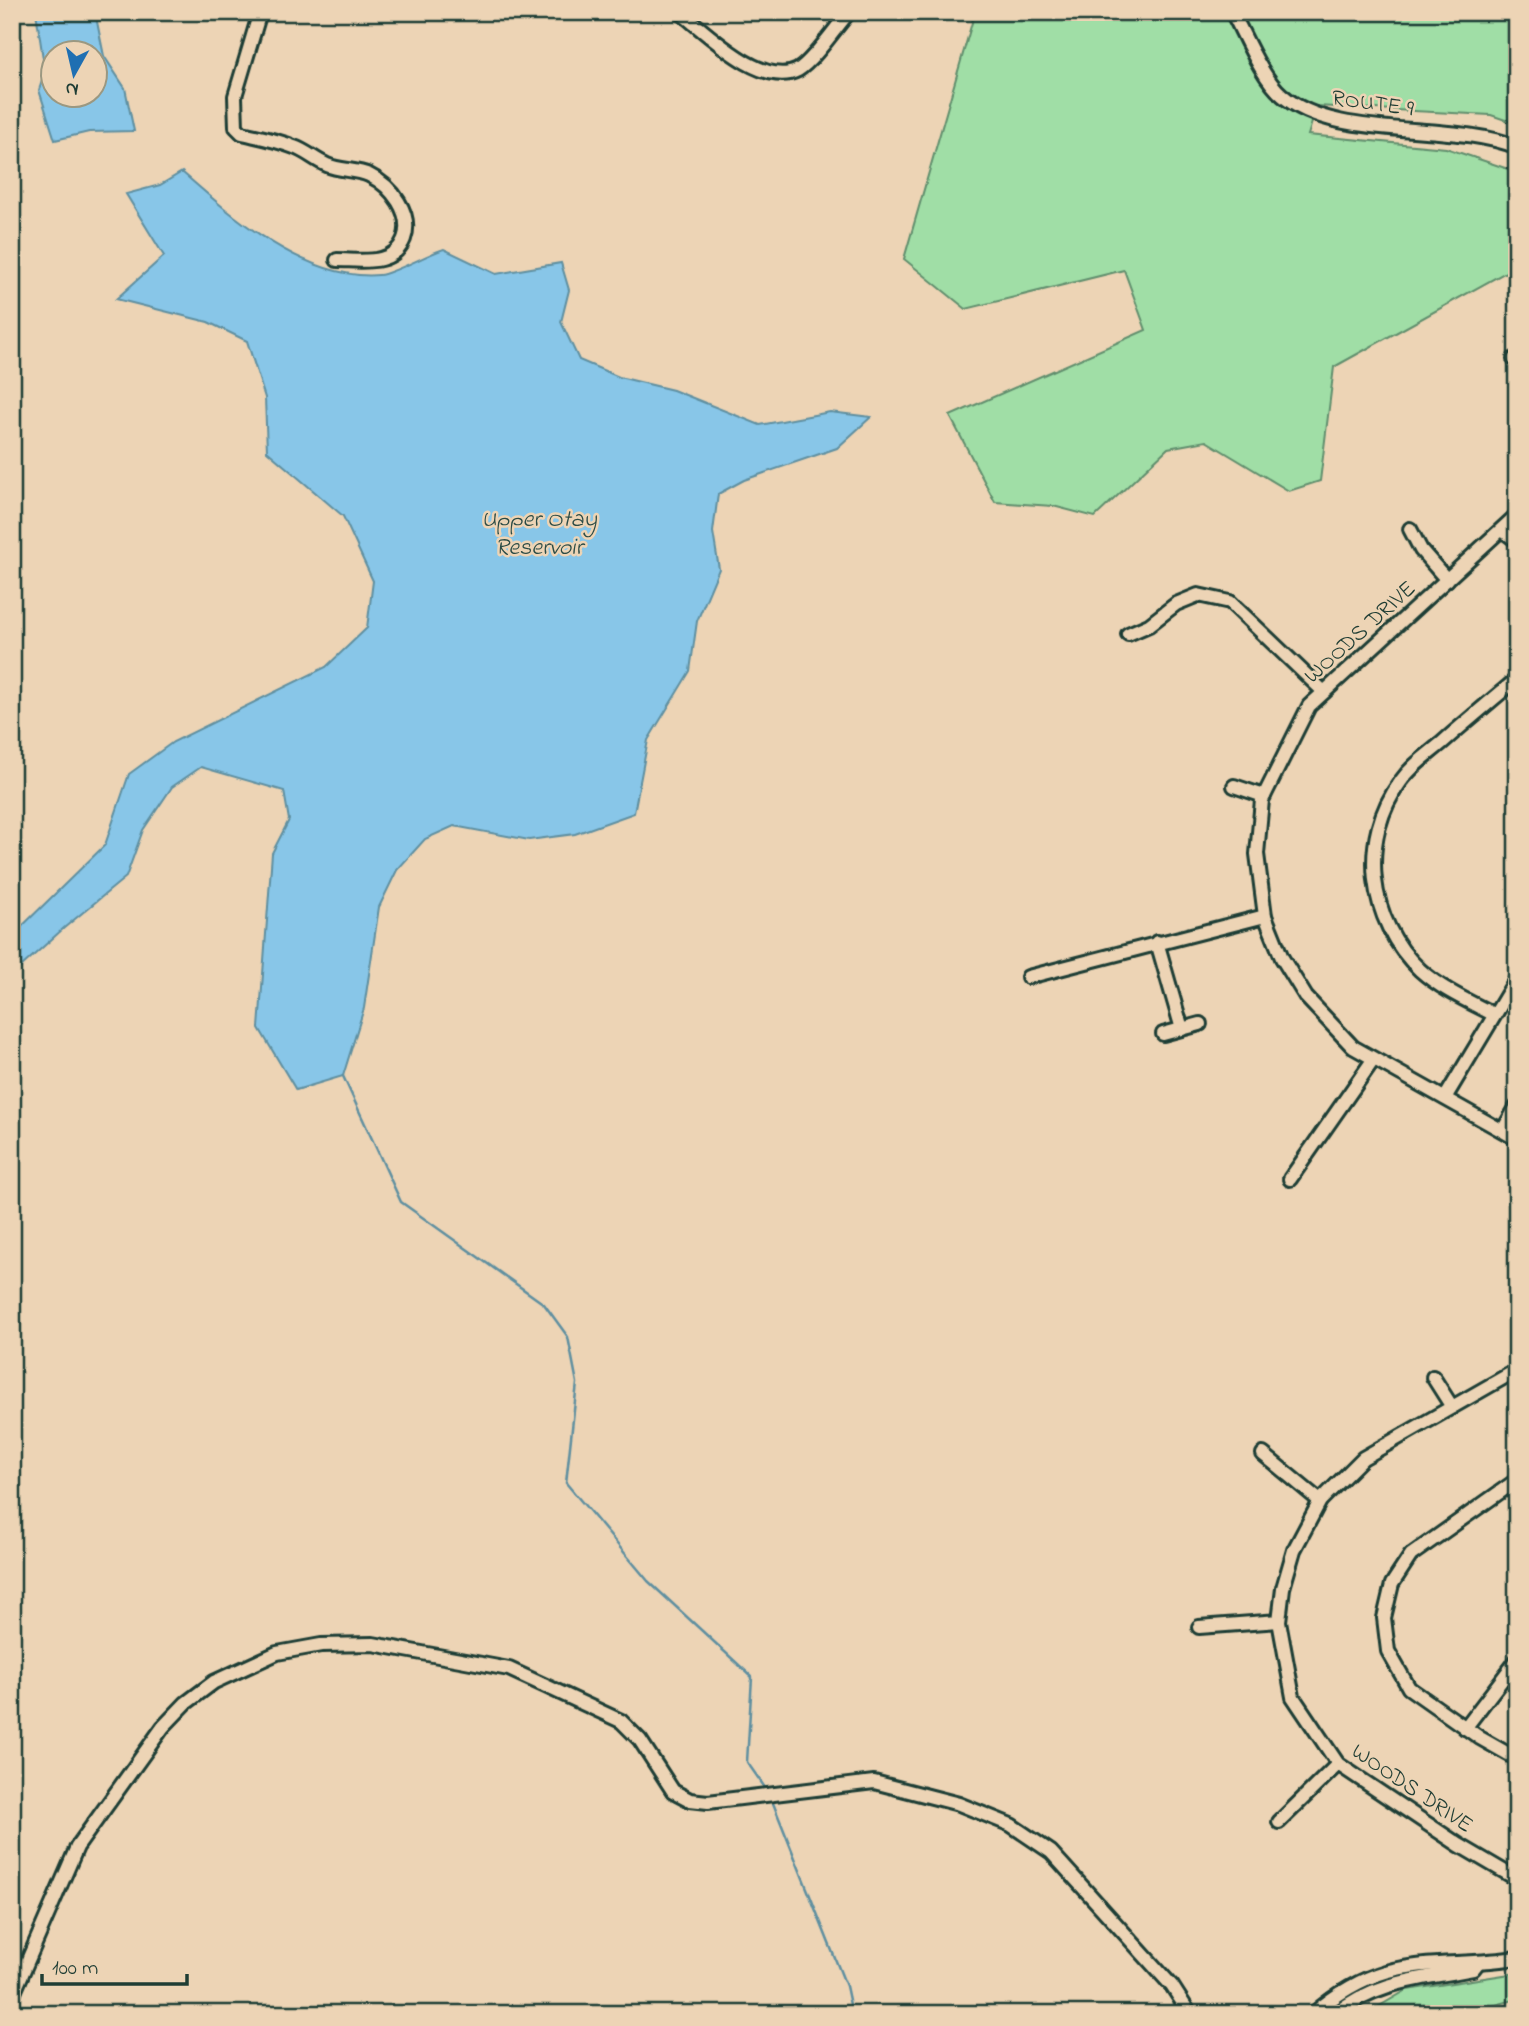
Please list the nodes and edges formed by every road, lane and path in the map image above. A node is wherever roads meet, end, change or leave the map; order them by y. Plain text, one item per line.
1 (260, 12) edge
2 (680, 12) edge
3 (849, 12) edge
4 (1088, 12) edge
5 (1100, 12) edge
6 (1232, 12) edge
7 (1517, 147) edge
8 (337, 260) dead end
9 (1517, 515) edge
10 (1410, 529) dead end
11 (1502, 530) junction
12 (1517, 541) edge
13 (1447, 580) junction
14 (1128, 634) dead end
15 (1517, 679) edge
16 (1324, 692) junction
17 (1234, 786) dead end
18 (1264, 796) junction
19 (1265, 916) junction
20 (1157, 942) junction
21 (1028, 977) dead end
22 (1517, 978) edge
23 (1493, 1014) junction
24 (1200, 1024) dead end
25 (1181, 1029) junction
26 (1163, 1034) dead end
27 (1373, 1060) junction
28 (1445, 1098) junction
29 (1517, 1106) edge
30 (1503, 1130) junction
31 (1517, 1139) edge
32 (1290, 1179) dead end
33 (1517, 1370) edge
34 (1433, 1377) dead end
35 (1452, 1407) junction
36 (1263, 1454) dead end
37 (1517, 1480) edge
38 (1320, 1501) junction
39 (1279, 1621) junction
40 (1199, 1627) dead end
41 (1517, 1660) edge
42 (1465, 1728) junction
43 (1517, 1759) edge
44 (1338, 1764) junction
45 (1279, 1822) dead end
46 (1517, 1879) edge
47 (1517, 1958) edge
48 (1477, 1964) junction
49 (12, 1997) edge
50 (1191, 2014) edge
51 (1314, 2014) edge
52 (1335, 2014) edge

1 - 8 street
2 - 3 street
4 - 5 street
6 - 7 street, ROUTE 9
9 - 11 street, WOODS DRIVE
10 - 13 street
11 - 12 street
11 - 13 street, WOODS DRIVE
13 - 16 street, WOODS DRIVE
14 - 16 street
15 - 23 street
16 - 18 street, WOODS DRIVE
17 - 18 street
18 - 19 street, WOODS DRIVE
19 - 20 street
19 - 27 street, WOODS DRIVE
20 - 21 street
20 - 25 street
22 - 23 street
23 - 28 street
24 - 25 street
25 - 26 street
27 - 28 street, WOODS DRIVE
27 - 32 street
28 - 30 street, WOODS DRIVE
29 - 30 street
30 - 31 street, WOODS DRIVE
33 - 35 street, WOODS DRIVE
34 - 35 street
35 - 38 street, WOODS DRIVE
36 - 38 street
37 - 42 street
38 - 39 street, WOODS DRIVE
39 - 40 street
39 - 44 street, WOODS DRIVE
41 - 42 street
42 - 43 street
44 - 45 street
44 - 46 street, WOODS DRIVE
47 - 48 street
48 - 51 street
48 - 52 street
49 - 50 street

